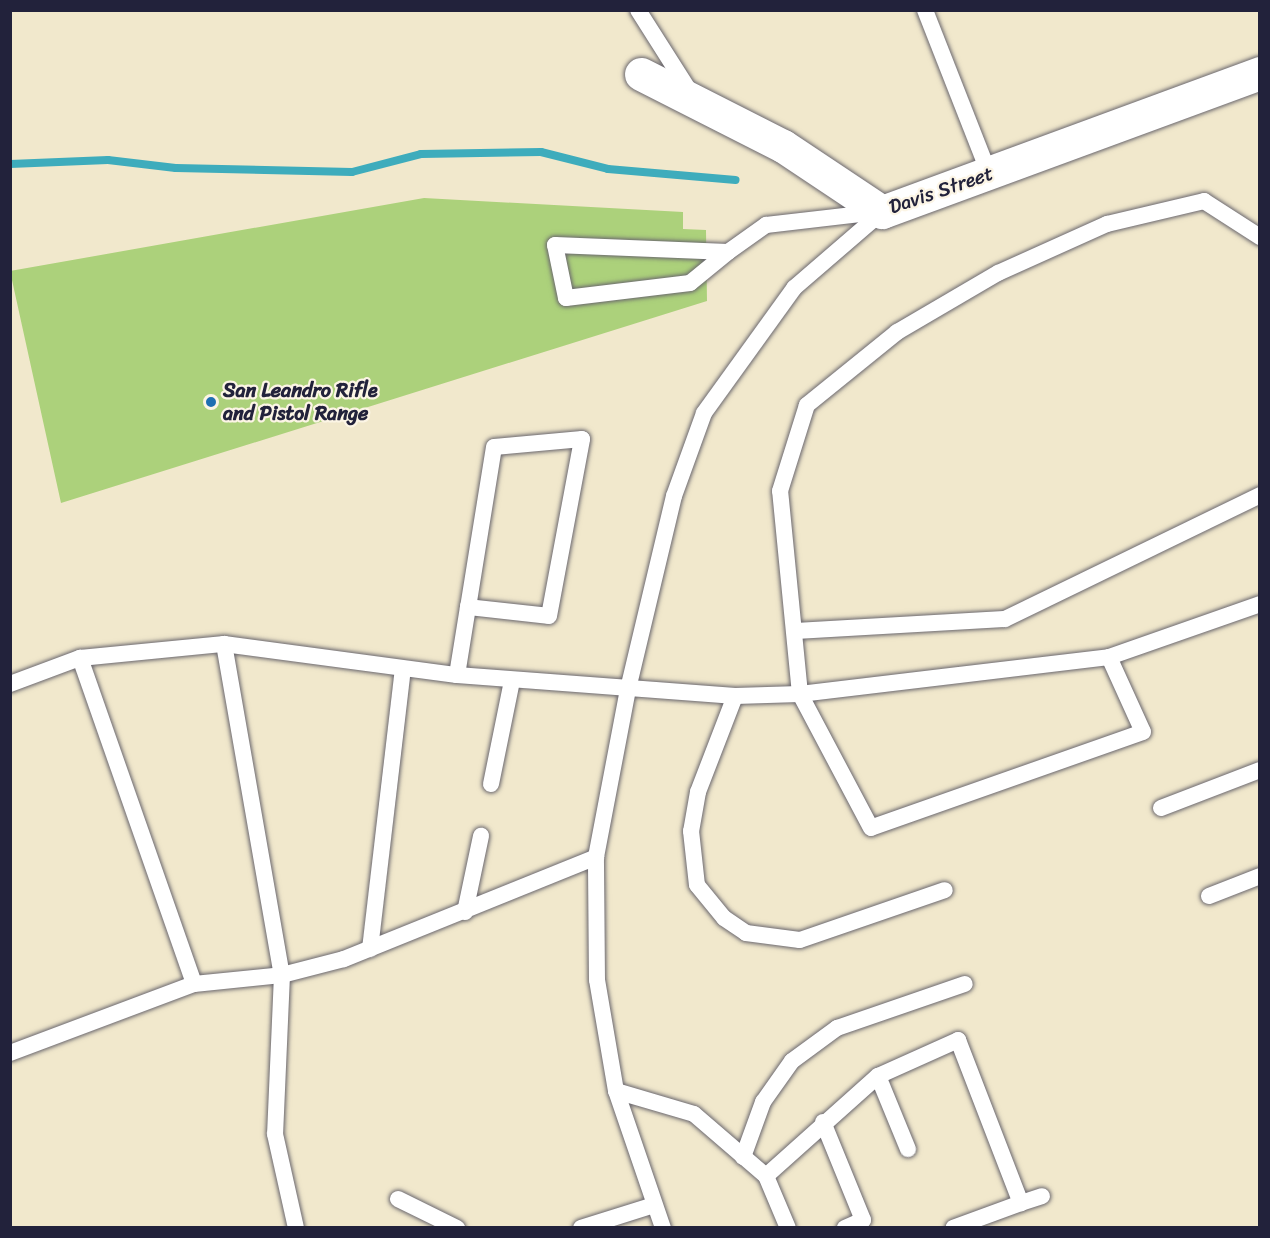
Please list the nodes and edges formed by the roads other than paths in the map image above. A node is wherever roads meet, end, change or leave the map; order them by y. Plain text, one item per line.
1 (638, 10) edge
2 (925, 10) edge
3 (641, 74) dead end
4 (1260, 74) edge
5 (697, 103) junction
6 (989, 173) junction
7 (882, 212) junction
8 (1260, 237) edge
9 (728, 252) junction
10 (1260, 495) edge
11 (1260, 604) edge
12 (468, 607) junction
13 (795, 631) junction
14 (224, 644) junction
15 (1109, 657) junction
16 (80, 658) junction
17 (403, 669) junction
18 (457, 675) junction
19 (512, 681) junction
20 (10, 684) edge
21 (628, 689) junction
22 (800, 694) junction
23 (735, 696) junction
24 (1260, 770) edge
25 (491, 784) dead end
26 (1161, 808) dead end
27 (481, 836) dead end
28 (596, 857) junction
29 (1260, 876) edge
30 (945, 890) dead end
31 (1209, 896) dead end
32 (465, 912) junction
33 (370, 949) junction
34 (282, 975) junction
35 (195, 984) junction
36 (964, 984) dead end
37 (10, 1053) edge
38 (878, 1076) junction
39 (616, 1090) junction
40 (823, 1122) junction
41 (908, 1149) dead end
42 (744, 1157) junction
43 (766, 1176) junction
44 (1042, 1196) dead end
45 (398, 1198) dead end
46 (1021, 1203) junction
47 (654, 1205) junction
48 (296, 1227) edge
49 (457, 1227) edge
50 (581, 1227) edge
51 (663, 1227) edge
52 (788, 1227) edge
53 (845, 1227) edge
54 (953, 1227) edge

1 - 5 lane
2 - 6 lane
3 - 5 street, Davis Street
4 - 6 street, Davis Street
5 - 7 street, Davis Street
6 - 7 street, Davis Street
7 - 9 lane
7 - 21 lane
8 - 13 lane
9 - 9 lane
10 - 13 lane
11 - 15 lane
12 - 12 lane
12 - 18 lane
13 - 22 lane
14 - 16 lane
14 - 17 lane
14 - 34 lane
15 - 22 lane
15 - 22 lane
16 - 20 lane
16 - 35 lane
17 - 18 lane
17 - 33 lane
18 - 19 lane
19 - 21 lane
19 - 25 lane
21 - 23 lane
21 - 28 lane
22 - 23 lane
23 - 30 lane
24 - 26 lane
27 - 32 lane
28 - 32 lane
28 - 39 lane
29 - 31 lane
32 - 33 lane
33 - 34 lane
34 - 35 lane
34 - 48 lane
35 - 37 lane
36 - 42 lane
38 - 40 lane
38 - 41 lane
38 - 46 lane
39 - 42 lane
39 - 47 lane
40 - 43 lane
40 - 53 lane
42 - 43 lane
43 - 52 lane
44 - 46 lane
45 - 49 lane
46 - 54 lane
47 - 50 lane
47 - 51 lane

